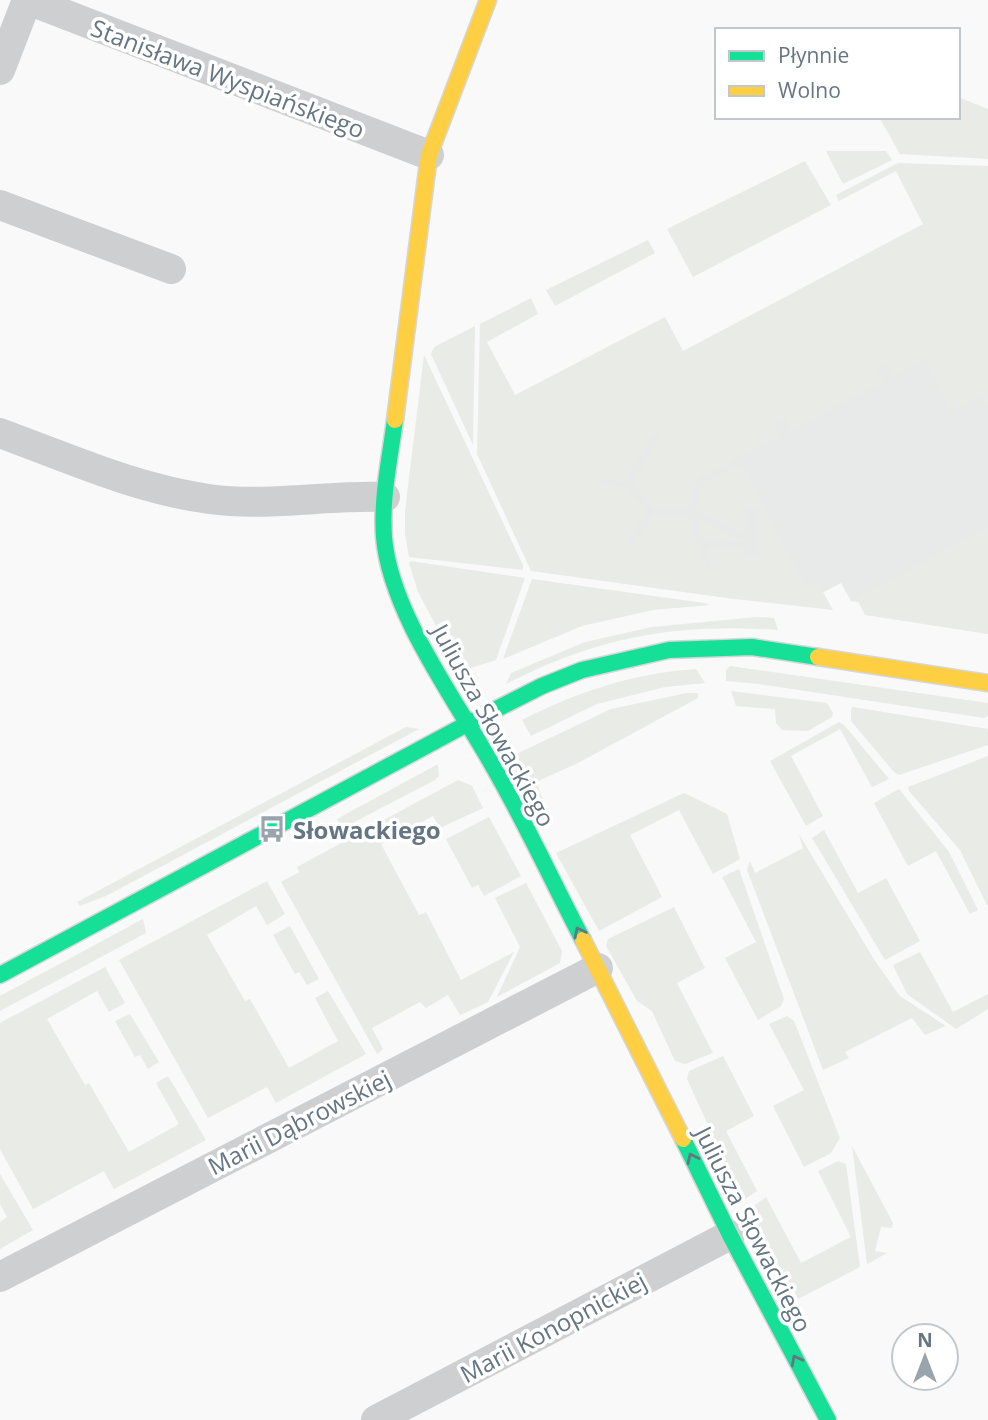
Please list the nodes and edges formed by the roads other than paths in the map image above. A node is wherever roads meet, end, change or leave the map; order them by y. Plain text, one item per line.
1 (27, 0) edge
2 (488, 0) edge
3 (0, 70) edge
4 (429, 155) junction
5 (0, 205) edge
6 (171, 269) dead end
7 (0, 433) edge
8 (385, 497) junction
9 (988, 682) edge
10 (467, 724) junction
11 (598, 968) junction
12 (0, 975) edge
13 (730, 1235) junction
14 (0, 1277) edge
15 (376, 1420) edge
16 (828, 1420) edge

1 - 3 street
1 - 4 street, Stanisława Wyspiańskiego
2 - 4 street, Juliusza Słowackiego
4 - 8 street, Juliusza Słowackiego
5 - 6 street
7 - 8 street
8 - 10 street, Juliusza Słowackiego
9 - 10 street
11 -> 10 street, Juliusza Słowackiego
10 - 12 street
13 -> 11 street, Juliusza Słowackiego
11 - 14 street, Marii Dąbrowskiej
13 - 15 street, Marii Konopnickiej
16 -> 13 street, Juliusza Słowackiego

